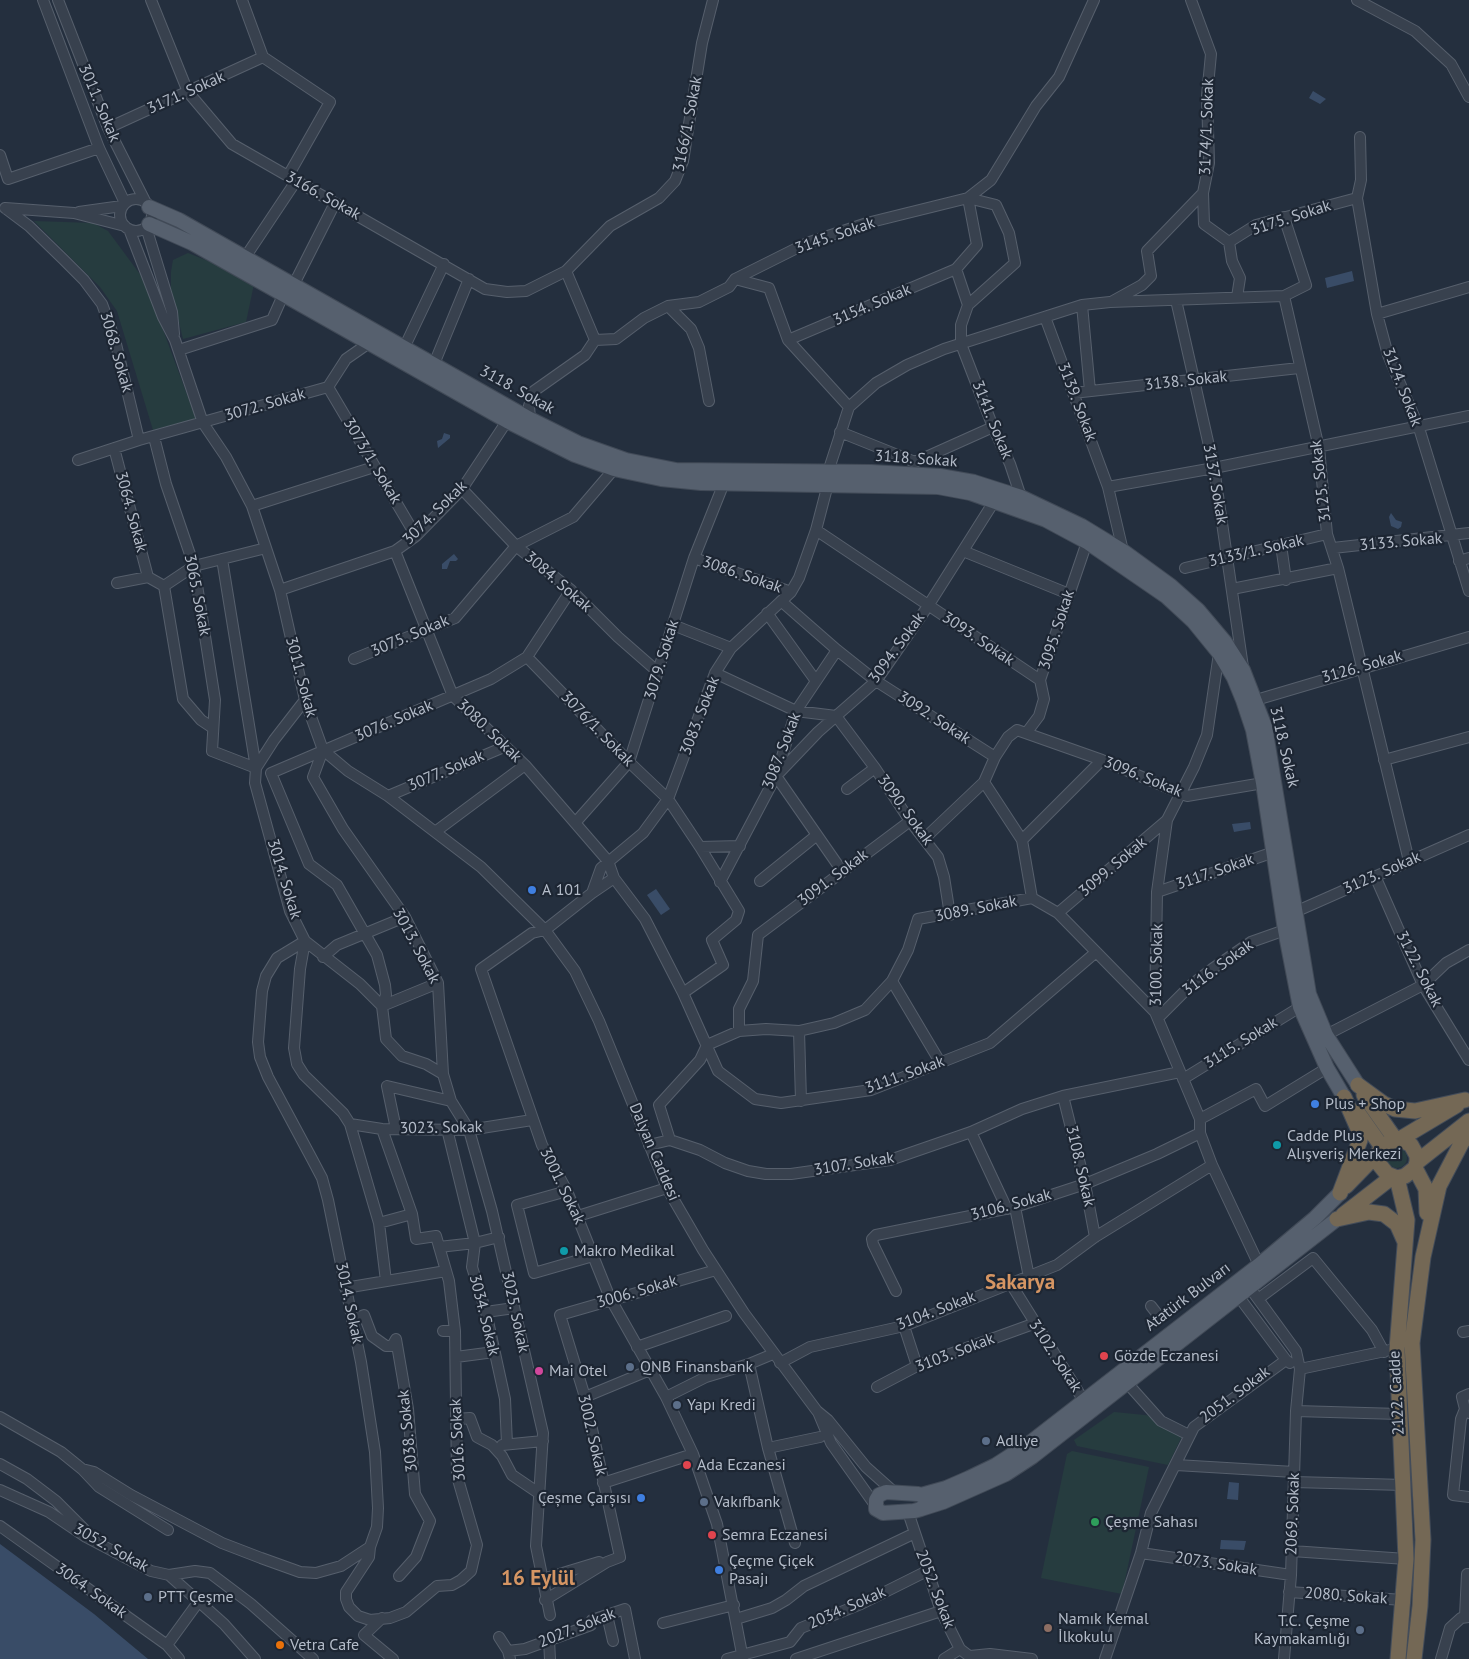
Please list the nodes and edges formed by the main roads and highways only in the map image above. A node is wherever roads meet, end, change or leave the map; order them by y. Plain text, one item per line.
1 (148, 205) road end
2 (147, 225) road end
3 (288, 289) junction
4 (828, 478) junction
5 (1358, 1085) junction
6 (1344, 1097) junction
7 (1467, 1099) edge
8 (1469, 1121) edge
9 (1469, 1136) edge
10 (1389, 1145) junction
11 (1416, 1165) junction
12 (1394, 1178) junction
13 (1340, 1193) junction
14 (1338, 1219) junction
15 (1406, 1244) junction
16 (1423, 1257) junction
17 (922, 1495) junction
18 (914, 1511) junction
19 (1398, 1659) edge
20 (1414, 1659) edge

1 - 3 main road, 3118. Sokak
2 - 3 main road, 3118. Sokak
3 - 4 main road, 3118. Sokak
3 - 4 main road, 3118. Sokak
4 - 5 main road, 3118. Sokak
4 - 6 main road, 3118. Sokak
5 - 7 highway
5 - 10 highway
6 - 10 highway
6 - 13 highway
7 - 10 highway
8 - 11 highway
9 - 16 highway, 2122. Cadde
10 - 11 highway
10 - 12 highway
10 - 13 highway
11 - 12 highway
11 - 16 highway
12 - 14 highway
12 - 15 highway, 2122. Cadde
13 - 17 main road, Atatürk Bulvarı
14 - 15 highway
14 - 18 main road, Atatürk Bulvarı
15 - 19 highway, 2122. Cadde
16 - 20 highway, 2122. Cadde
17 - 18 main road
17 - 18 main road, Atatürk Bulvarı

